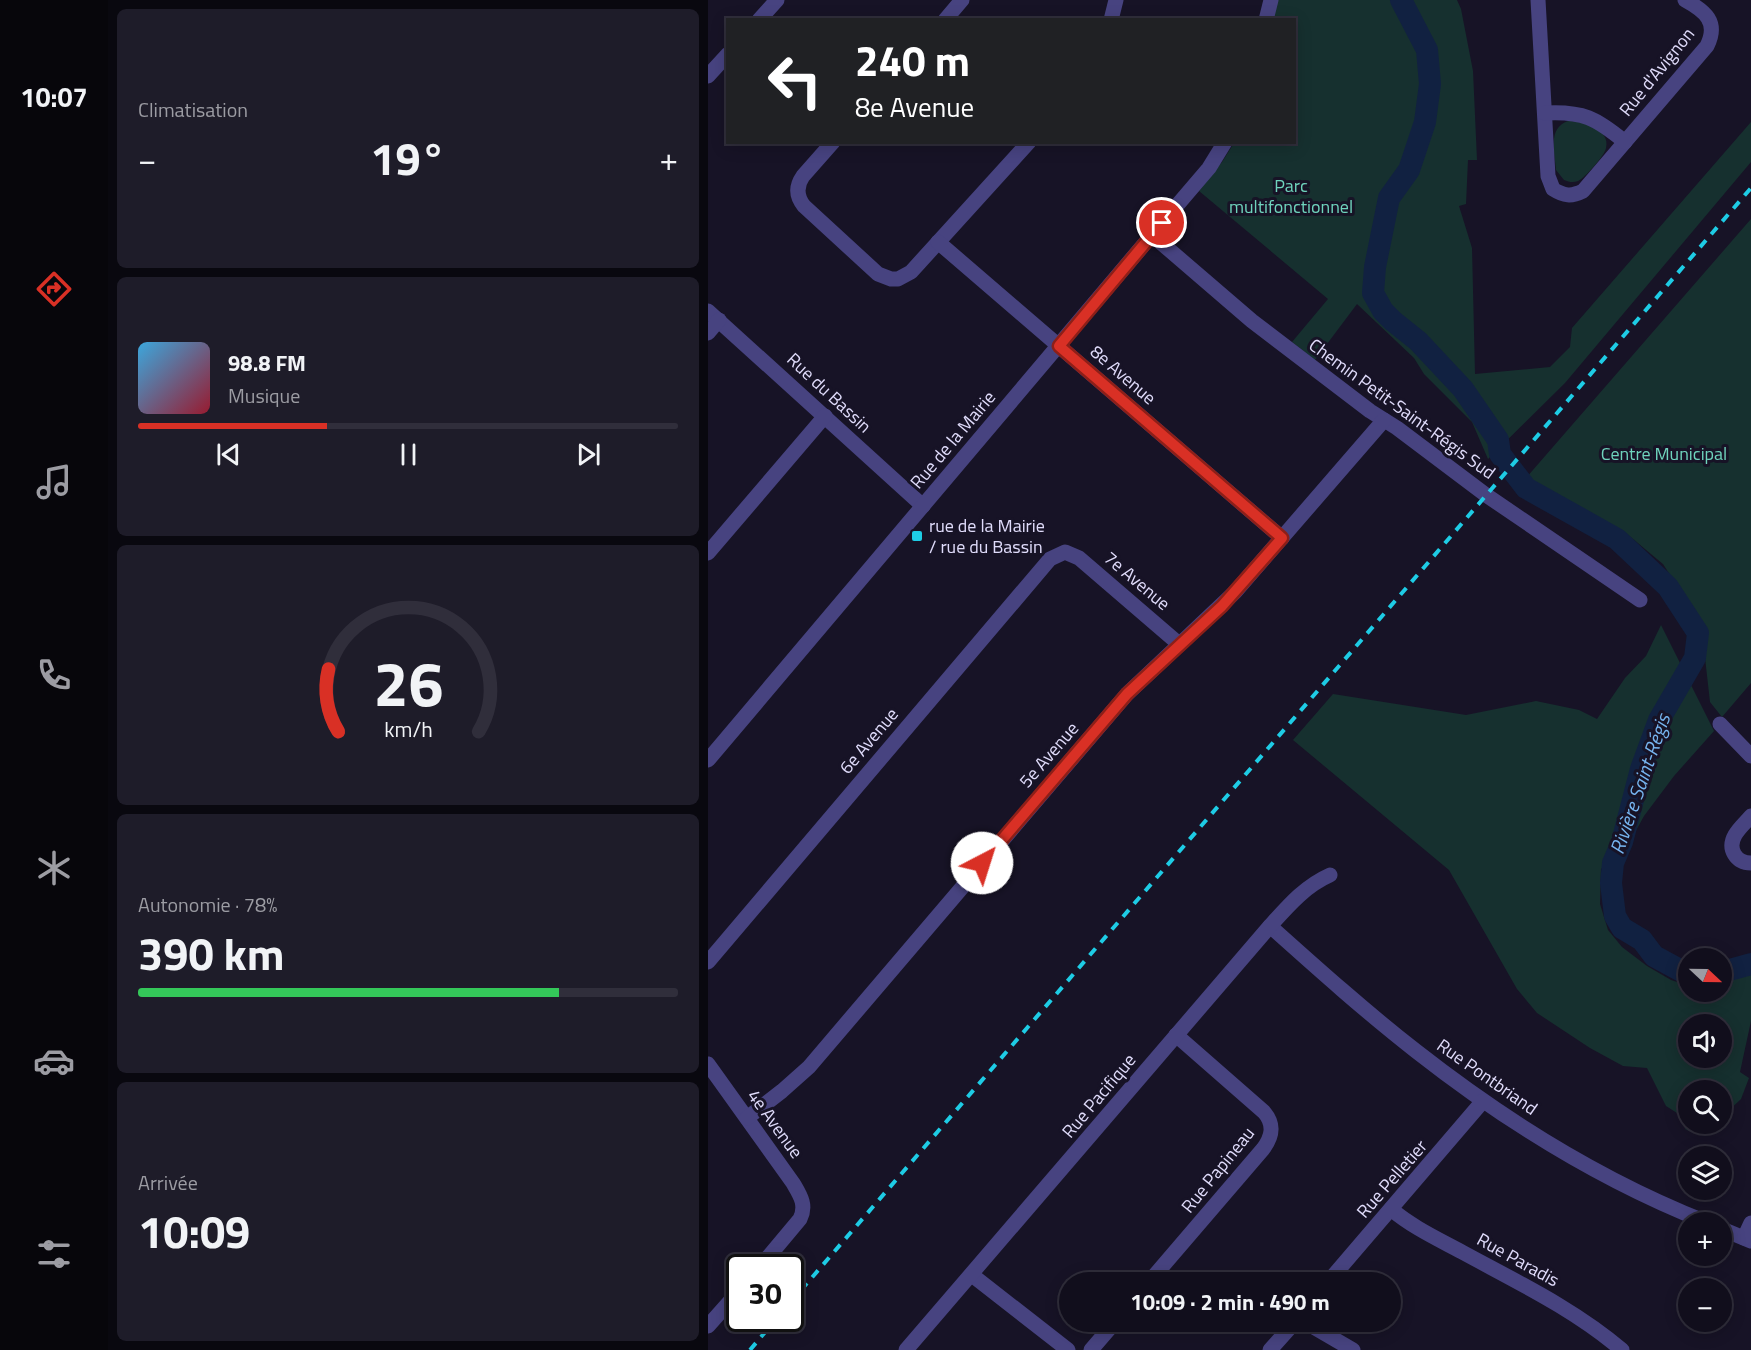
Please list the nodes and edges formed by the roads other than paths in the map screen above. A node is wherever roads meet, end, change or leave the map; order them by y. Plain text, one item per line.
1 (777, 0) edge
2 (962, 0) edge
3 (1271, 0) edge
4 (1538, 0) edge
5 (1686, 0) edge
6 (1111, 1) edge
7 (761, 18) edge
8 (947, 18) edge
9 (1111, 18) edge
10 (1266, 18) edge
11 (726, 56) edge
12 (708, 76) edge
13 (1545, 113) junction
14 (1625, 142) junction
15 (831, 144) edge
16 (1027, 144) edge
17 (1224, 144) edge
18 (1152, 235) junction
19 (938, 242) junction
20 (713, 316) edge
21 (708, 333) edge
22 (1059, 346) junction
23 (825, 416) junction
24 (1384, 420) junction
25 (923, 506) junction
26 (1282, 538) junction
27 (708, 552) edge
28 (1065, 552) joint
29 (1640, 600) dead end
30 (1179, 644) junction
31 (1720, 724) dead end
32 (1751, 756) edge
33 (708, 760) edge
34 (1751, 816) edge
35 (1751, 863) edge
36 (1330, 875) dead end
37 (1270, 926) junction
38 (708, 962) edge
39 (1176, 1035) junction
40 (708, 1064) edge
41 (1483, 1101) junction
42 (747, 1118) junction
43 (1391, 1209) junction
44 (1681, 1212) edge
45 (1751, 1223) edge
46 (1732, 1233) edge
47 (1747, 1239) edge
48 (771, 1254) edge
49 (1158, 1272) edge
50 (1337, 1272) edge
51 (972, 1275) junction
52 (726, 1304) edge
53 (709, 1321) edge
54 (1106, 1332) edge
55 (1286, 1332) edge
56 (1322, 1332) edge
57 (906, 1350) edge
58 (1068, 1350) edge
59 (1091, 1350) edge
60 (1270, 1350) edge
61 (1353, 1350) edge
62 (1622, 1350) edge

1 - 7 street
2 - 8 street
3 - 10 street
4 - 13 street, Rue d'Avignon
5 - 14 street, Rue d'Avignon
6 - 9 street
11 - 12 street
13 - 14 street, Rue d'Avignon
13 - 14 street, Rue d'Avignon
15 - 19 street
16 - 19 street
17 - 18 street, Rue de la Mairie
18 - 22 street, Rue de la Mairie
18 - 24 street, Chemin Petit-Saint-Régis Sud
19 - 22 street, 8e Avenue
20 - 21 street
20 - 23 street, Rue du Bassin
22 - 25 street, Rue de la Mairie
22 - 26 street, 8e Avenue
23 - 25 street, Rue du Bassin
23 - 27 street
24 - 26 street, 5e Avenue
24 - 29 street, Chemin Petit-Saint-Régis Sud
25 - 33 street, Rue de la Mairie
26 - 30 street, 5e Avenue
28 - 30 street, 7e Avenue
28 - 38 street, 6e Avenue
30 - 42 street, 5e Avenue
31 - 32 street
34 - 35 street
36 - 37 street, Rue Pacifique
37 - 39 street, Rue Pacifique
37 - 41 street, Rue Pontbriand
39 - 49 street, Rue Papineau
39 - 51 street, Rue Pacifique
40 - 42 street, 4e Avenue
41 - 43 street, Rue Pelletier
41 - 44 street, Rue Pontbriand
42 - 48 street, 4e Avenue
43 - 50 street, Rue Pelletier
43 - 62 street, Rue Paradis
45 - 47 street
46 - 47 street
51 - 57 street, Rue Pacifique
51 - 58 street
52 - 53 street
54 - 59 street
55 - 60 street
56 - 61 street

